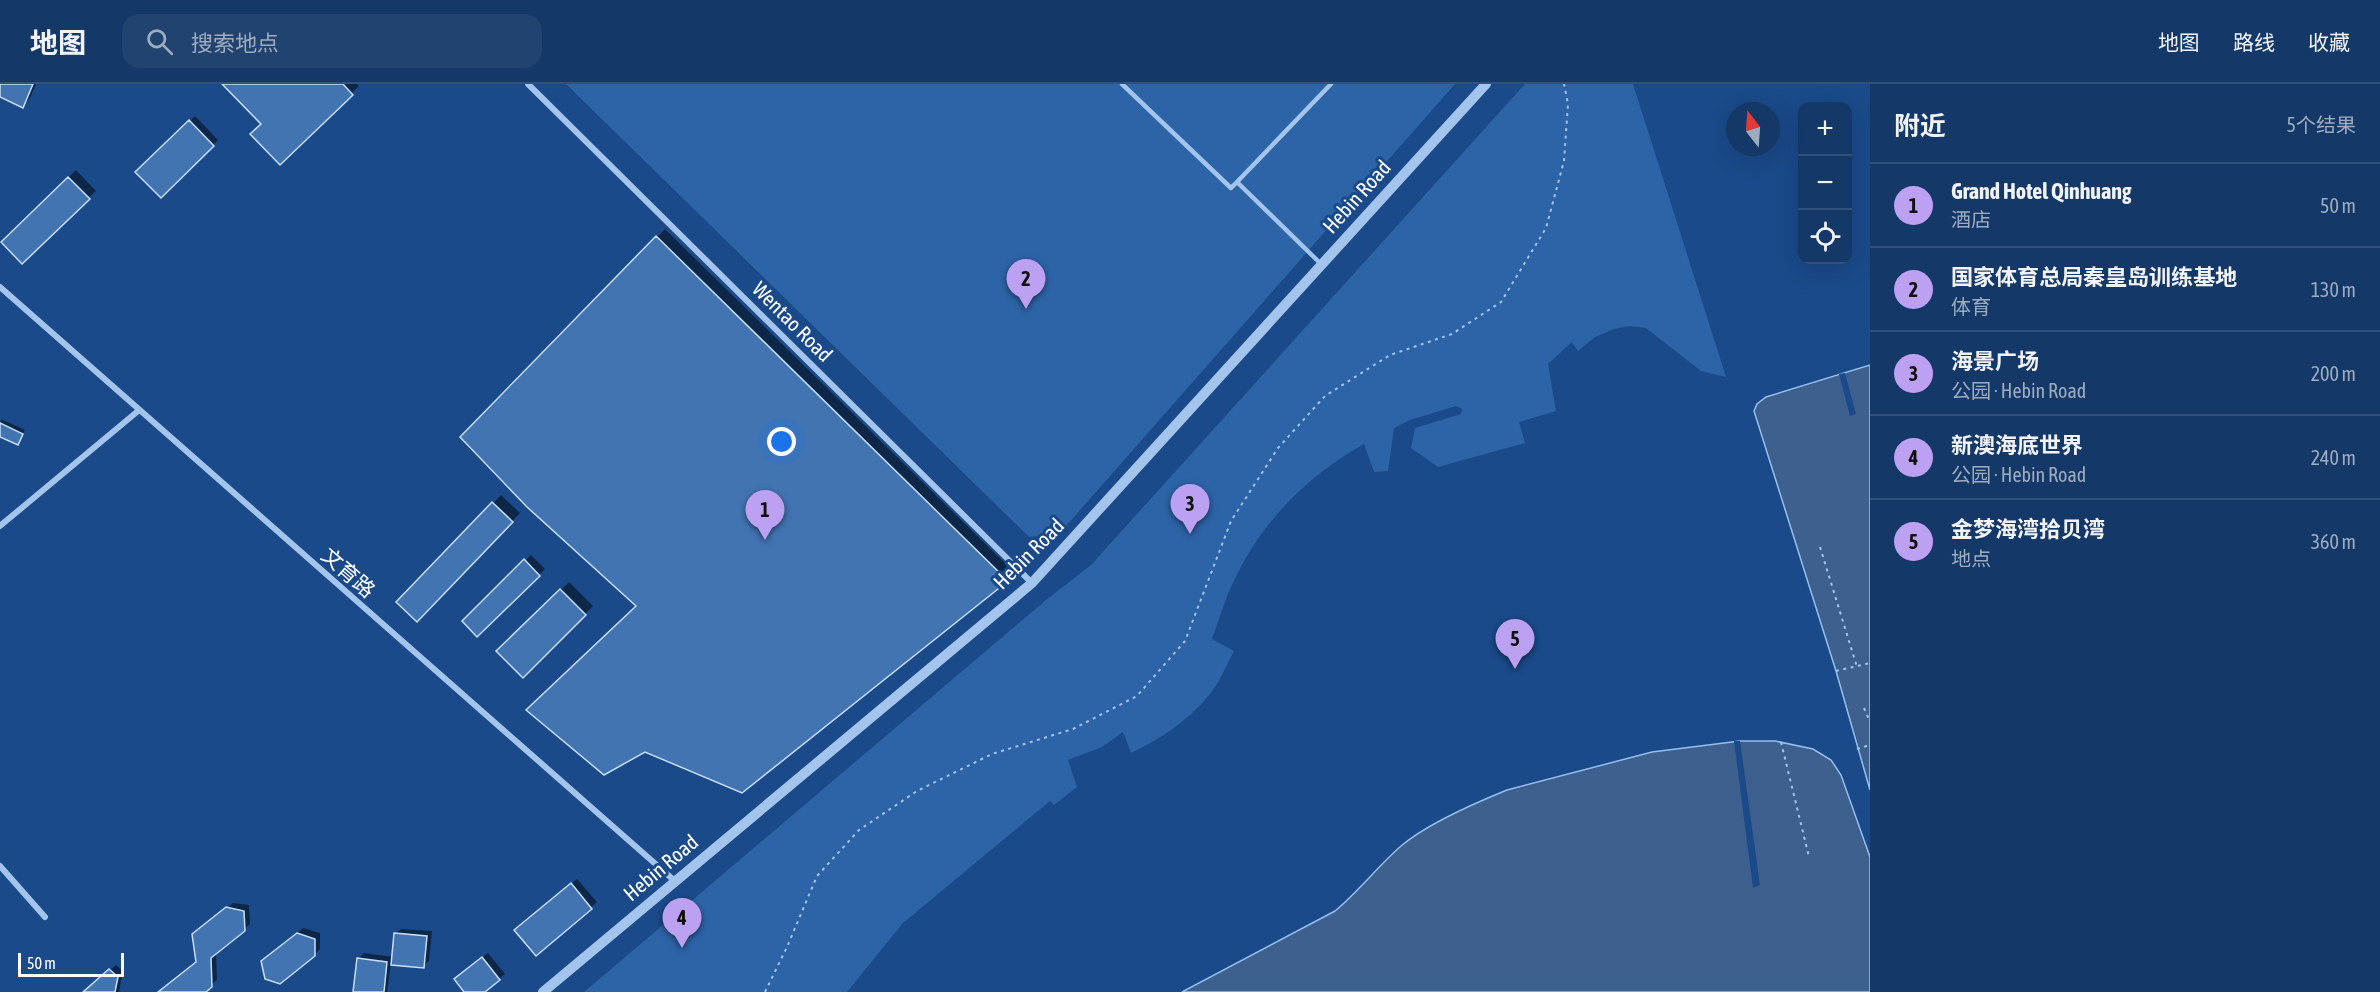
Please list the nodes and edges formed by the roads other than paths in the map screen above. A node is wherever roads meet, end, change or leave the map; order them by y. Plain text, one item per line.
1 (528, 84) edge
2 (1122, 84) edge
3 (1331, 84) edge
4 (1486, 84) edge
5 (1237, 182) junction
6 (1322, 265) junction
7 (0, 287) edge
8 (138, 411) junction
9 (0, 526) edge
10 (1032, 583) junction
11 (0, 866) edge
12 (676, 883) junction
13 (45, 917) dead end
14 (543, 992) edge

1 - 10 street, Wentao Road
2 - 5 lane
3 - 5 lane
4 - 6 street, Hebin Road
5 - 6 lane
6 - 10 street, Hebin Road
7 - 8 street, 文育路
8 - 9 street
8 - 12 street, 文育路
10 - 12 street, Hebin Road
11 - 13 street
12 - 14 street, Hebin Road

